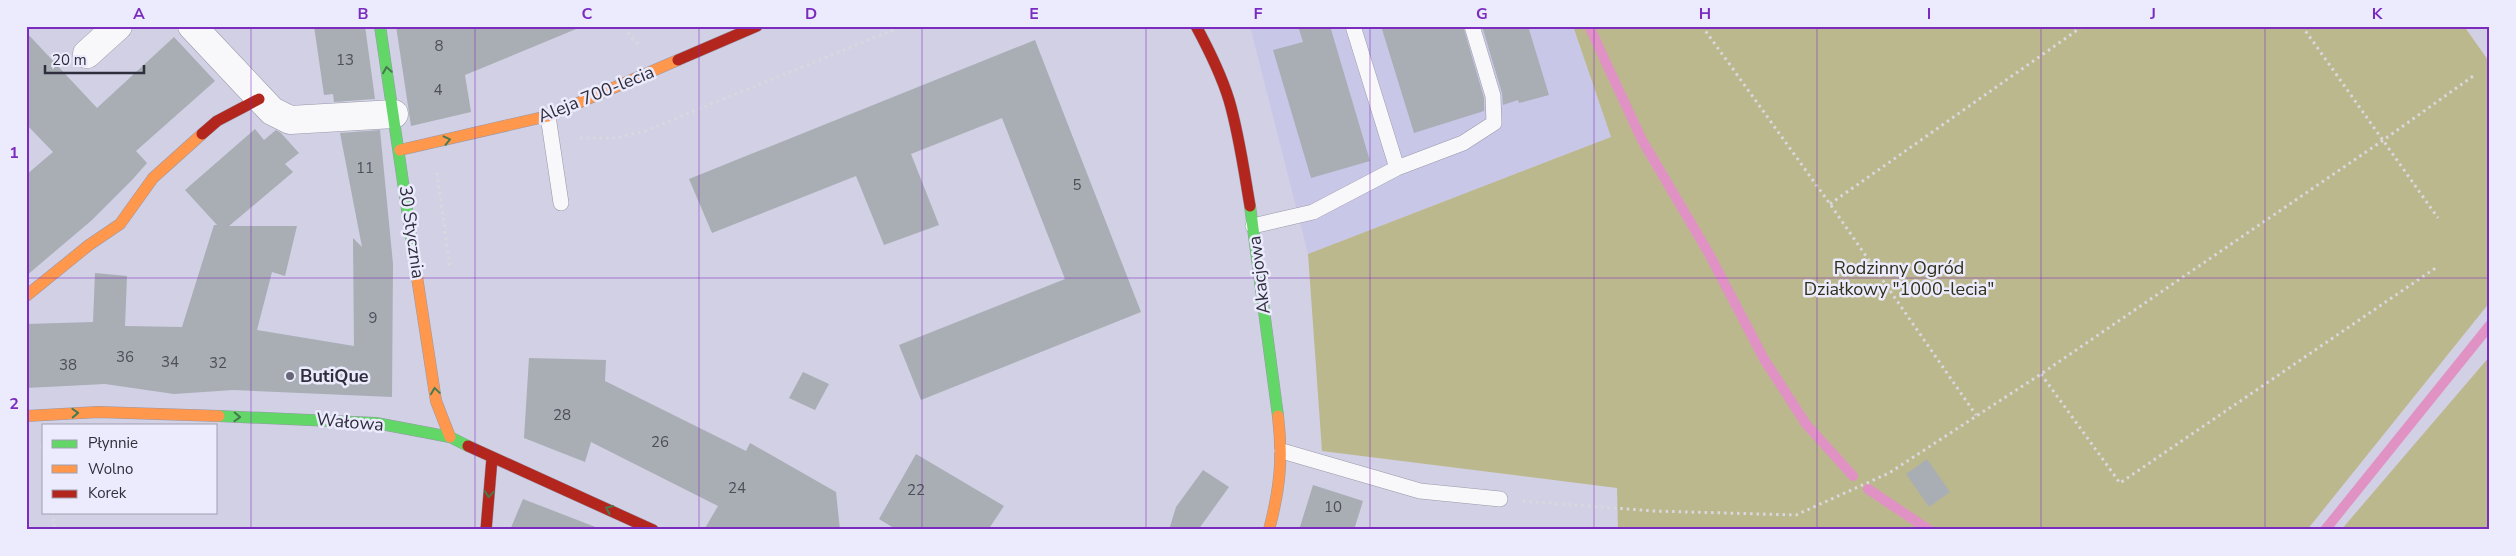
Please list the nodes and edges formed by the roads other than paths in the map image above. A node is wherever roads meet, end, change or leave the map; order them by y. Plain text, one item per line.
1 (118, 26) edge
2 (192, 26) edge
3 (380, 26) edge
4 (757, 26) edge
5 (1196, 26) edge
6 (1353, 26) edge
7 (1472, 26) edge
8 (87, 54) dead end
9 (259, 99) junction
10 (394, 114) junction
11 (548, 116) junction
12 (400, 150) junction
13 (1397, 168) junction
14 (561, 203) dead end
15 (1253, 226) junction
16 (26, 296) edge
17 (26, 416) edge
18 (450, 437) junction
19 (1282, 451) junction
20 (492, 458) junction
21 (1500, 499) road end
22 (486, 530) edge
23 (653, 530) edge
24 (1268, 530) edge

1 - 8 street
2 - 9 street
10 -> 3 street, 30 Stycznia
4 - 11 street, Aleja 700-lecia
5 - 15 street, Akacjowa
6 - 13 lane
7 - 13 lane
9 - 10 street
9 - 16 street
10 - 12 street, 30 Stycznia
12 -> 11 street, Aleja 700-lecia
11 - 14 lane
18 -> 12 street, 30 Stycznia
13 - 15 lane
15 - 19 street, Akacjowa
17 -> 18 street, Wałowa
18 - 20 street, Wałowa
19 - 21 lane
19 - 24 street, Akacjowa
20 -> 22 street
23 -> 20 street, Wałowa

